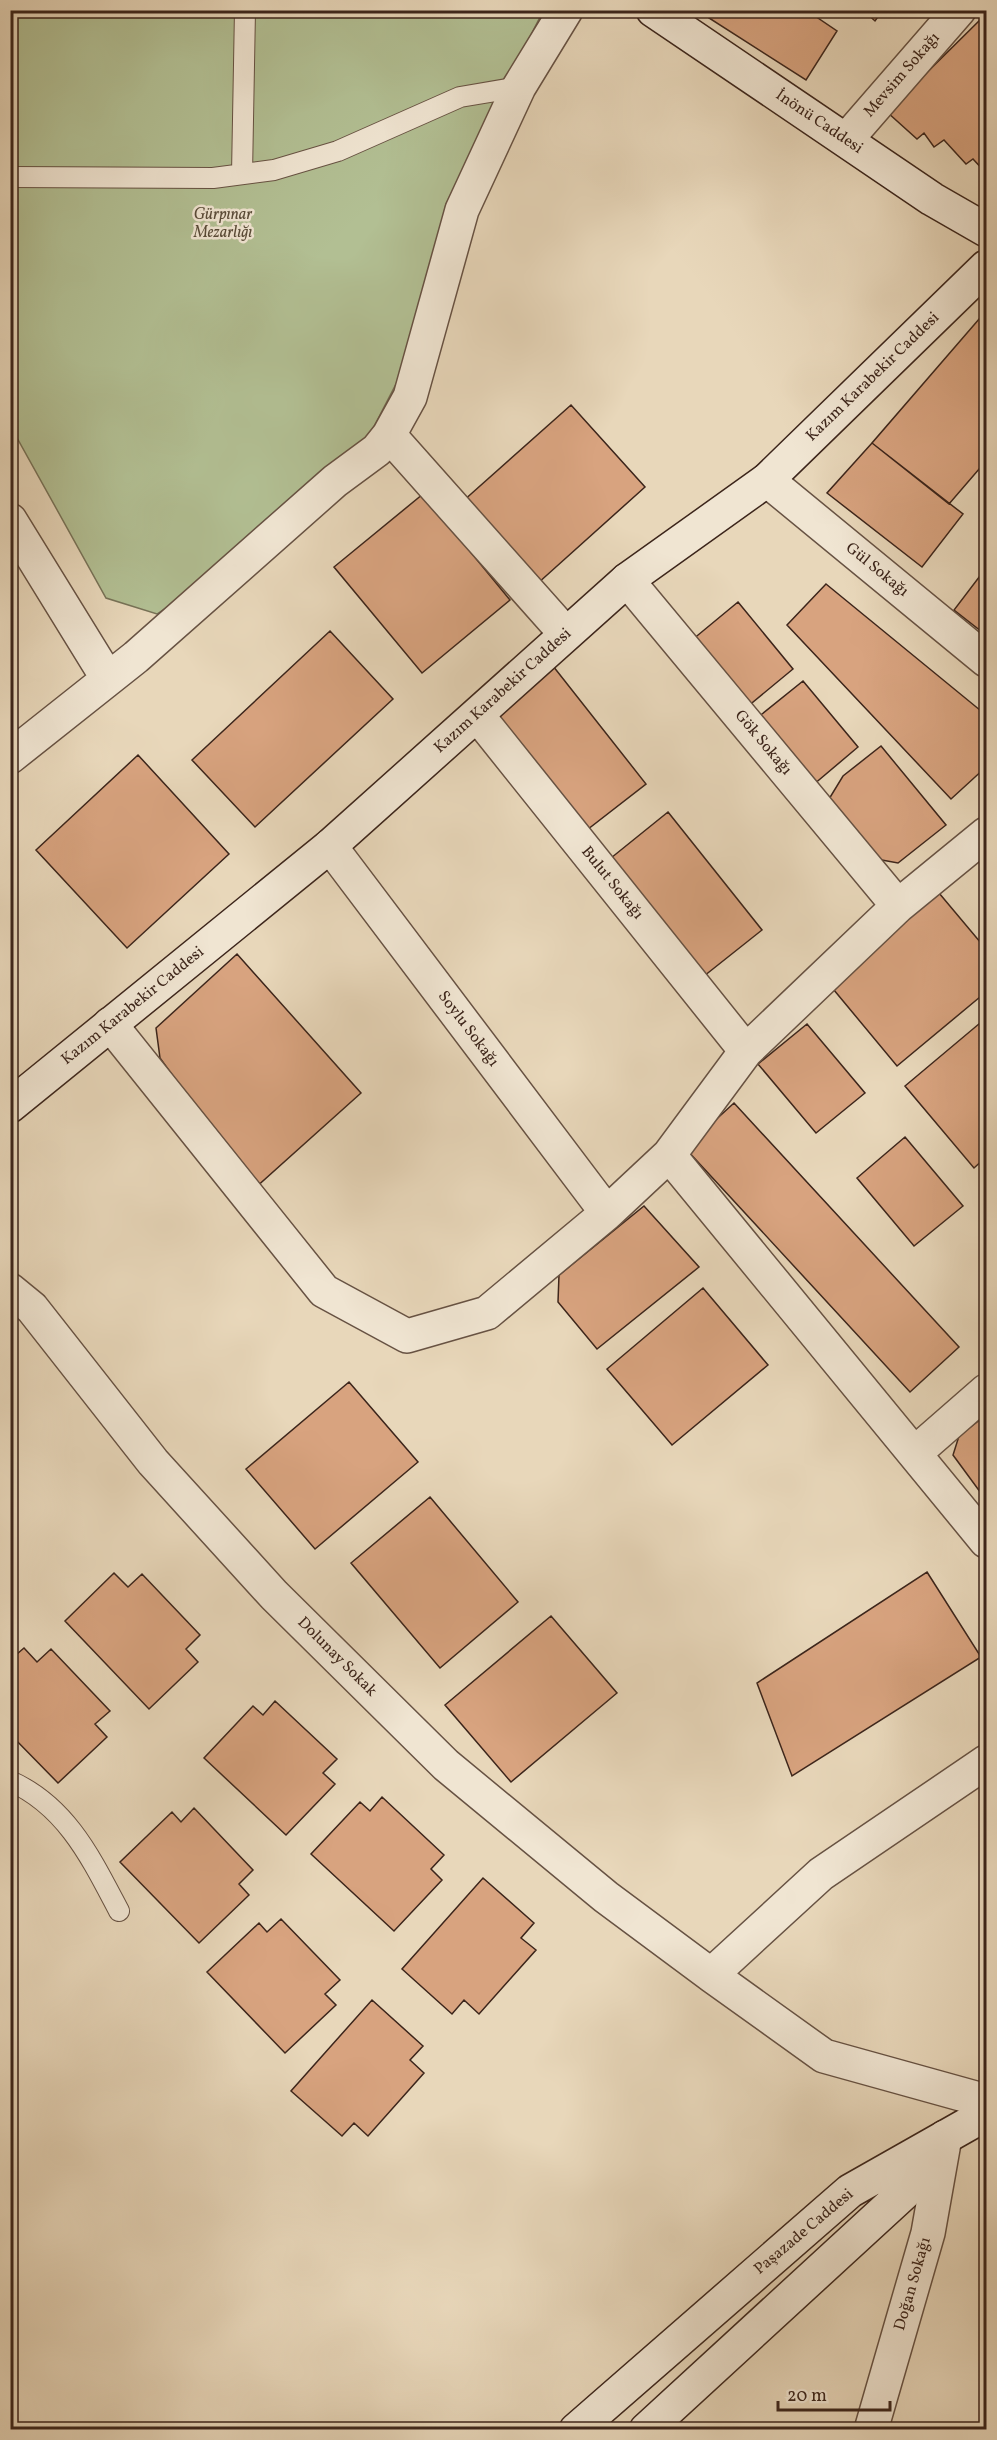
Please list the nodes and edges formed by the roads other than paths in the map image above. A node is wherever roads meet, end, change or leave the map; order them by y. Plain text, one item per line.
1 (245, 10) edge
2 (566, 10) edge
3 (653, 10) edge
4 (959, 10) edge
5 (519, 87) junction
6 (846, 140) junction
7 (242, 174) junction
8 (10, 177) edge
9 (987, 230) edge
10 (987, 267) edge
11 (389, 435) junction
12 (767, 480) junction
13 (10, 520) edge
14 (627, 580) junction
15 (566, 634) junction
16 (987, 660) edge
17 (108, 679) junction
18 (478, 716) junction
19 (10, 757) edge
20 (330, 846) junction
21 (982, 846) edge
22 (898, 906) junction
23 (110, 1024) junction
24 (746, 1051) junction
25 (10, 1106) edge
26 (669, 1155) junction
27 (607, 1213) junction
28 (10, 1290) edge
29 (987, 1391) edge
30 (915, 1453) junction
31 (987, 1541) edge
32 (987, 1762) edge
33 (10, 1781) edge
34 (119, 1911) dead end
35 (711, 1975) junction
36 (987, 2101) edge
37 (987, 2114) edge
38 (945, 2137) junction
39 (576, 2430) edge
40 (646, 2430) edge
41 (871, 2430) edge

1 - 7 lane
2 - 5 street
3 - 6 street, İnönü Caddesi
4 - 6 street, Mevsim Sokağı
5 - 7 lane
5 - 11 street
6 - 9 street, İnönü Caddesi
7 - 8 lane
10 - 12 street, Kazım Karabekir Caddesi
11 - 15 street
11 - 17 street
12 - 14 street, Kazım Karabekir Caddesi
12 - 16 street, Gül Sokağı
13 - 17 street
14 - 15 street, Kazım Karabekir Caddesi
14 - 22 street, Gök Sokağı
15 - 18 street, Kazım Karabekir Caddesi
17 - 19 street
18 - 20 street, Kazım Karabekir Caddesi
18 - 24 street, Bulut Sokağı
20 - 23 street, Kazım Karabekir Caddesi
20 - 27 street, Soylu Sokağı
21 - 22 street
22 - 24 street
23 - 25 street, Kazım Karabekir Caddesi
23 - 27 street
24 - 26 street
26 - 27 street
26 - 30 street
28 - 35 street, Dolunay Sokak
29 - 30 street
30 - 31 street
32 - 35 street
33 - 34 lane
35 - 36 street, Dolunay Sokak
37 - 38 street, Paşazade Caddesi
38 - 39 street, Paşazade Caddesi
38 - 40 street
38 - 41 street, Doğan Sokağı

